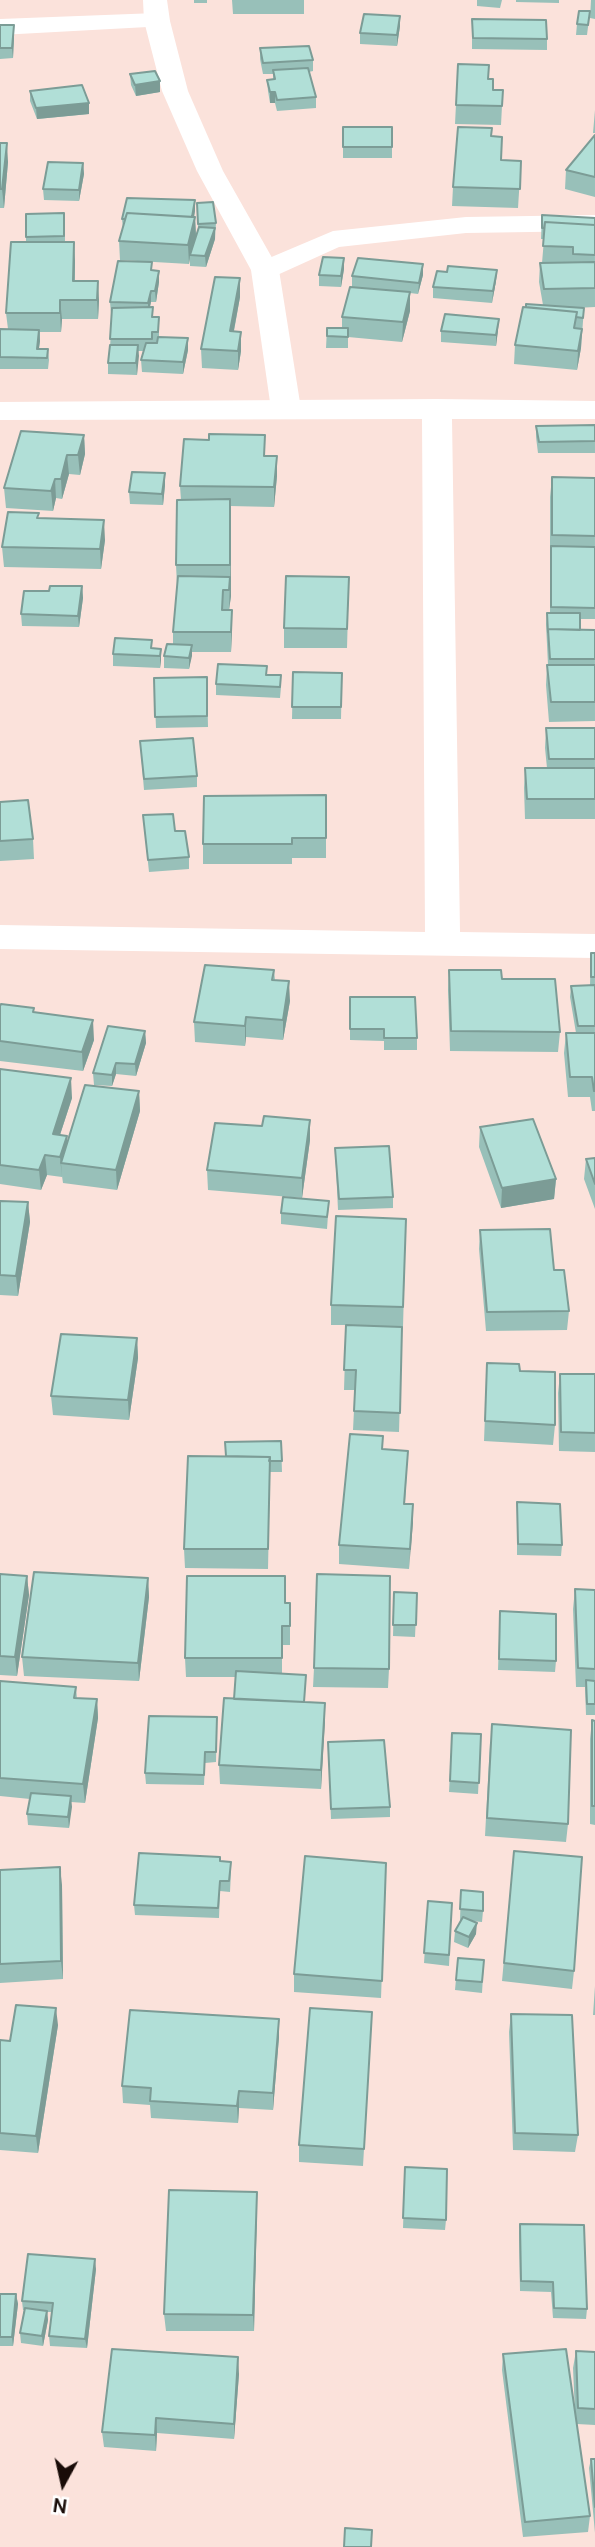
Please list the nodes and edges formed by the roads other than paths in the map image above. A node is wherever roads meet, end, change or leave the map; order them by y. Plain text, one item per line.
1 (156, 10) edge
2 (0, 27) edge
3 (595, 223) edge
4 (265, 270) junction
5 (437, 408) junction
6 (286, 409) junction
7 (595, 410) edge
8 (0, 411) edge
9 (0, 937) edge
10 (443, 942) junction
11 (595, 946) edge

1 - 2 street
1 - 4 street
3 - 4 street
4 - 6 street
5 - 6 street
5 - 7 street
5 - 10 street
6 - 8 street
9 - 10 street
10 - 11 street

